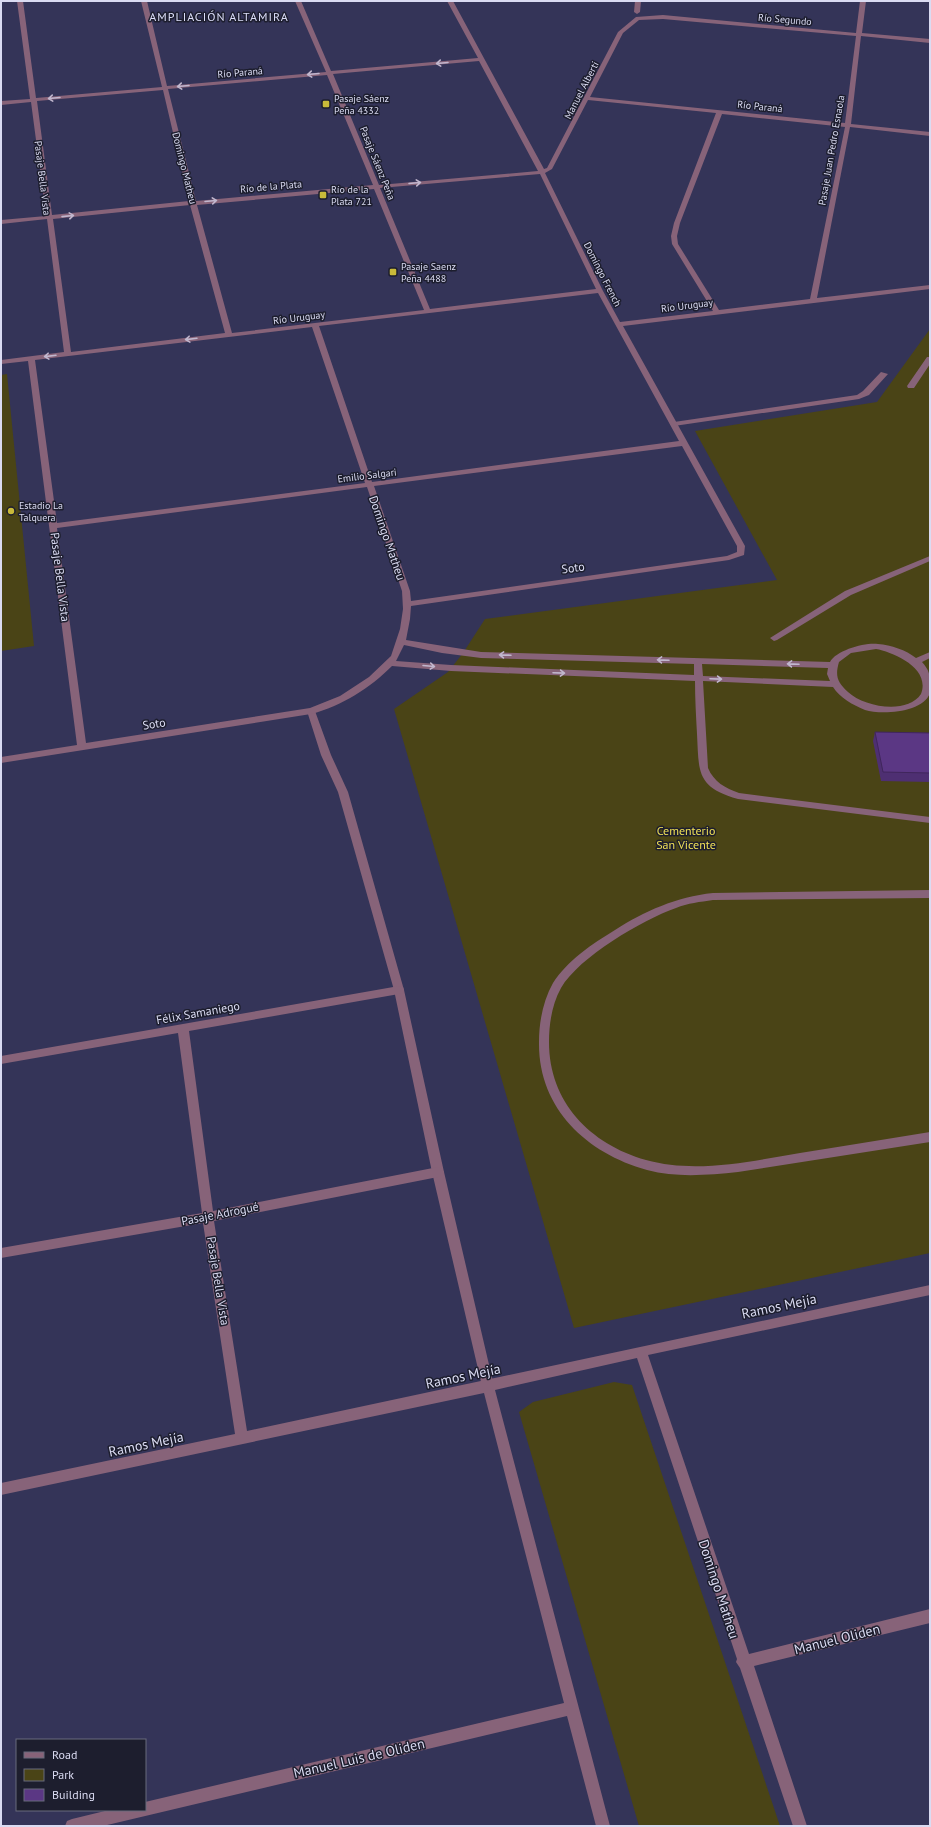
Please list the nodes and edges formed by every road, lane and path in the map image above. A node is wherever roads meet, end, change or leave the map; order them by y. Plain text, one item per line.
1 (20, 1) edge
2 (144, 1) edge
3 (298, 1) edge
4 (450, 1) edge
5 (638, 1) edge
6 (863, 1) edge
7 (638, 15) junction
8 (860, 35) junction
9 (930, 41) edge
10 (481, 59) junction
11 (329, 72) junction
12 (165, 88) junction
13 (587, 98) junction
14 (33, 100) junction
15 (1, 102) edge
16 (720, 111) junction
17 (848, 125) junction
18 (930, 134) edge
19 (542, 172) junction
20 (376, 186) junction
21 (193, 203) junction
22 (48, 218) junction
23 (1, 222) edge
24 (930, 287) edge
25 (600, 291) junction
26 (813, 301) junction
27 (428, 312) junction
28 (717, 312) junction
29 (618, 324) junction
30 (315, 325) junction
31 (229, 335) junction
32 (68, 354) junction
33 (31, 358) junction
34 (1, 362) edge
35 (929, 362) edge
36 (884, 374) dead end
37 (911, 386) dead end
38 (674, 424) junction
39 (684, 443) junction
40 (369, 485) junction
41 (53, 526) junction
42 (741, 553) joint
43 (930, 558) edge
44 (408, 604) junction
45 (774, 638) dead end
46 (401, 642) junction
47 (930, 655) edge
48 (698, 661) junction
49 (917, 661) junction
50 (390, 663) junction
51 (832, 665) junction
52 (699, 679) junction
53 (834, 684) junction
54 (311, 711) junction
55 (82, 748) junction
56 (1, 760) edge
57 (930, 820) edge
58 (930, 894) edge
59 (399, 990) junction
60 (182, 1029) junction
61 (1, 1060) edge
62 (930, 1137) edge
63 (438, 1172) junction
64 (208, 1217) junction
65 (1, 1253) edge
66 (930, 1290) edge
67 (641, 1351) junction
68 (488, 1386) junction
69 (242, 1439) junction
70 (1, 1489) edge
71 (930, 1616) edge
72 (743, 1662) junction
73 (572, 1708) junction
74 (146, 1809) edge
75 (136, 1811) edge
76 (72, 1826) edge
77 (603, 1826) edge
78 (800, 1826) edge

1 - 14 street, Pasaje Bella Vista
2 - 12 street, Domingo Matheu
3 - 11 street, Pasaje Sáenz Peña
4 - 10 street, Domingo French
5 - 7 street
6 - 8 street, Pasaje Juan Pedro Esnaola
7 - 8 street, Río Segundo
7 - 13 street, Manuel Alberti
8 - 9 street, Río Segundo
8 - 17 street, Pasaje Juan Pedro Esnaola
10 -> 11 street, Río Paraná
10 - 19 street, Domingo French
11 -> 12 street, Río Paraná
11 - 20 street, Pasaje Sáenz Peña
12 -> 14 street, Río Paraná
12 - 21 street, Domingo Matheu
13 - 16 street, Río Paraná
13 - 19 street, Manuel Alberti
14 - 15 street, Río Paraná
14 - 22 street, Pasaje Bella Vista
16 - 17 street, Río Paraná
16 - 28 street
17 - 18 street, Río Paraná
17 - 26 street, Pasaje Juan Pedro Esnaola
20 -> 19 street, Río de la Plata
19 - 25 street, Domingo French
21 -> 20 street, Río de la Plata
20 - 27 street, Pasaje Sáenz Peña
22 -> 21 street, Río de la Plata
21 - 31 street, Domingo Matheu
22 - 23 street, Río de la Plata
22 - 32 street, Pasaje Bella Vista
24 - 26 street, Río Uruguay
25 - 27 street, Río Uruguay
25 - 29 street, Domingo French
26 - 28 street, Río Uruguay
27 - 30 street, Río Uruguay
28 - 29 street, Río Uruguay
29 - 38 street, Domingo French
30 - 31 street, Río Uruguay
30 - 40 street, Domingo Matheu
31 -> 32 street, Río Uruguay
32 -> 33 street, Río Uruguay
33 - 34 street, Río Uruguay
33 - 41 street, Pasaje Bella Vista
35 - 37 street
36 - 38 street
38 - 39 street, Domingo French
39 - 40 street, Emilio Salgari
39 - 42 street, Domingo French
40 - 41 street, Emilio Salgari
40 - 44 street, Domingo Matheu
41 - 55 street, Pasaje Bella Vista
42 - 44 street, Soto
43 - 45 street
44 - 46 street, Domingo Matheu
48 -> 46 street
46 - 50 street, Domingo Matheu
47 - 49 street
51 -> 48 street
48 - 52 street
49 - 51 street
49 - 53 street
50 -> 52 street
50 - 54 street, Domingo Matheu
51 - 53 street
52 -> 53 street
52 - 57 street
54 - 55 street, Soto
54 - 59 street
55 - 56 street, Soto
58 - 62 street
59 - 60 street, Félix Samaniego
59 - 63 street
60 - 61 street, Félix Samaniego
60 - 64 street, Pasaje Bella Vista
63 - 64 street, Pasaje Adrogué
63 - 68 street
64 - 65 street, Pasaje Adrogué
64 - 69 street, Pasaje Bella Vista
66 - 67 street, Ramos Mejía
67 - 68 street, Ramos Mejía
67 - 72 street, Domingo Matheu
68 - 69 street, Ramos Mejía
68 - 73 street
69 - 70 street, Ramos Mejía
71 - 72 street, Manuel Oliden
72 - 78 street, Domingo Matheu
73 - 74 street, Manuel Luis de Oliden
73 - 77 street
75 - 76 street

